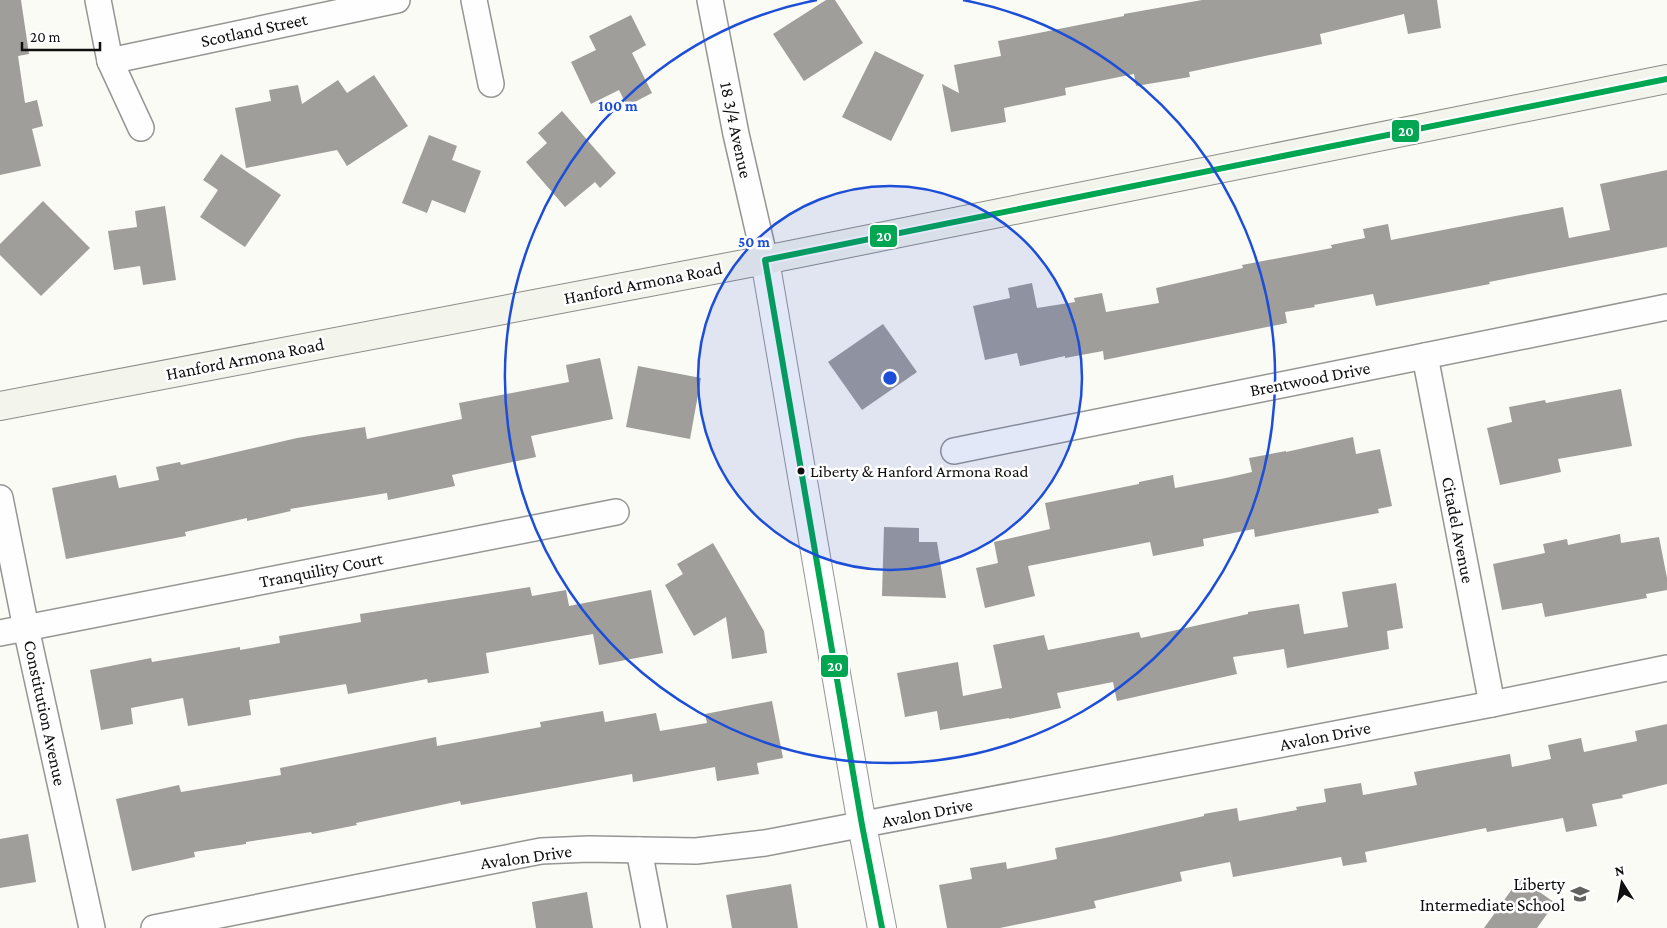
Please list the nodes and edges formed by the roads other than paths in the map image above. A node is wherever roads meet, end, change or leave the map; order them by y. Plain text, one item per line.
1 (98, 0) edge
2 (397, 0) edge
3 (474, 0) edge
4 (710, 0) edge
5 (110, 61) junction
6 (1667, 79) edge
7 (491, 84) dead end
8 (141, 128) dead end
9 (764, 260) junction
10 (1667, 307) edge
11 (1425, 356) junction
12 (0, 406) edge
13 (954, 451) dead end
14 (0, 498) edge
15 (616, 512) dead end
16 (26, 628) junction
17 (0, 633) edge
18 (1667, 668) edge
19 (1492, 704) junction
20 (862, 825) junction
21 (640, 850) junction
22 (92, 928) edge
23 (154, 928) edge
24 (654, 928) edge
25 (882, 928) edge

1 - 5 street
2 - 5 street, Scotland Street
3 - 7 street
4 - 9 street, 18 3/4 Avenue
5 - 8 street
6 - 9 main road, Hanford Armona Road
9 - 12 main road, Hanford Armona Road
9 - 20 street
10 - 11 street, Brentwood Drive
11 - 13 street, Brentwood Drive
11 - 19 street, Citadel Avenue
14 - 16 street, Constitution Avenue
15 - 16 street, Tranquility Court
16 - 17 street, Tranquility Court
16 - 22 street, Constitution Avenue
18 - 19 street, Avalon Drive
19 - 20 street, Avalon Drive
20 - 21 street, Avalon Drive
20 - 25 street
21 - 23 street, Avalon Drive
21 - 24 street

